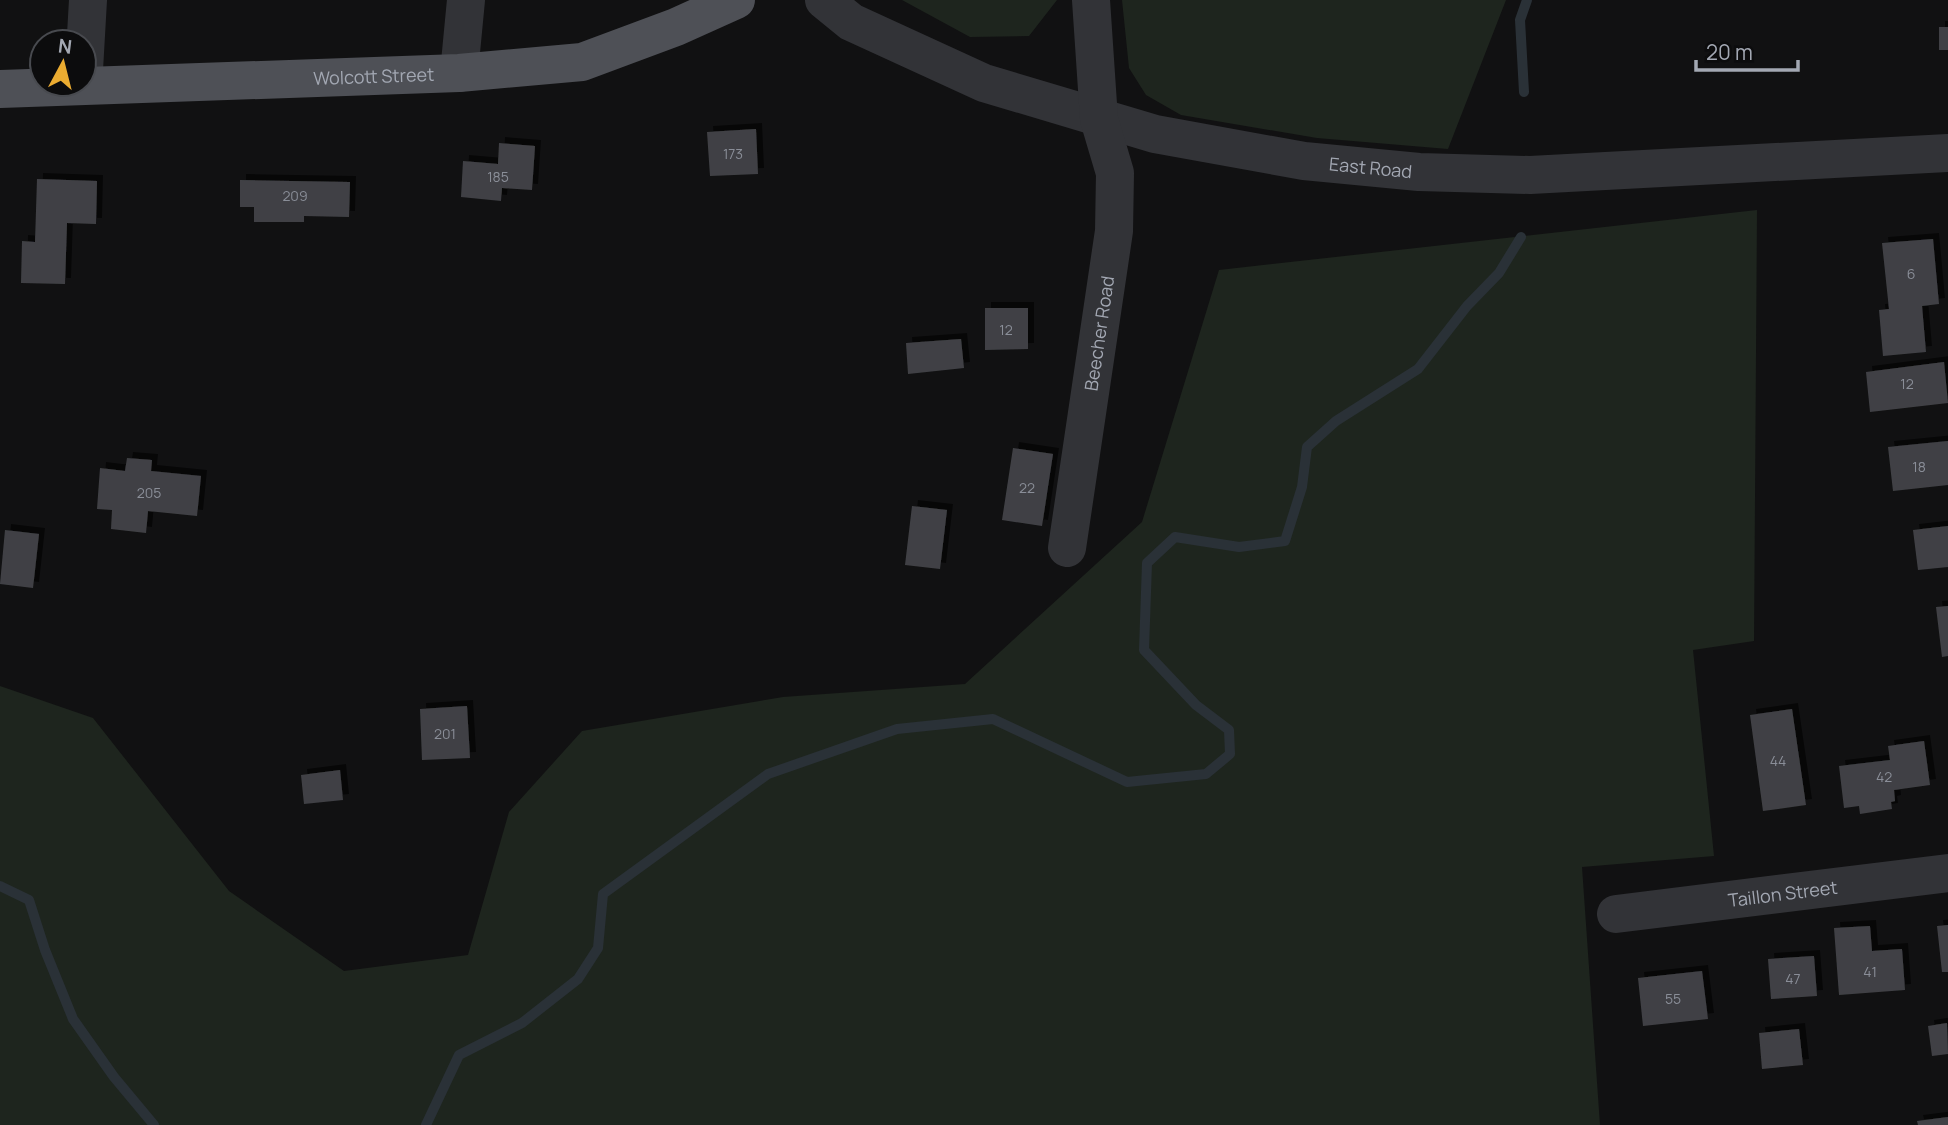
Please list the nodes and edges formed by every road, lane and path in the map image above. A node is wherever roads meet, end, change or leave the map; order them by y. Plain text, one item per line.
1 (88, 0) edge
2 (466, 0) edge
3 (736, 0) edge
4 (824, 0) edge
5 (1091, 0) edge
6 (86, 28) edge
7 (459, 73) junction
8 (98, 80) edge
9 (28, 86) edge
10 (0, 89) edge
11 (1099, 119) junction
12 (1948, 153) edge
13 (1068, 548) dead end
14 (1948, 873) edge
15 (1616, 914) dead end

1 - 6 street
2 - 7 street
3 - 7 main road, Wolcott Street
4 - 11 street, East Road
5 - 11 street, Beecher Road
7 - 8 main road, Wolcott Street
9 - 10 main road, Wolcott Street
11 - 12 street, East Road
11 - 13 street, Beecher Road
14 - 15 street, Taillon Street

